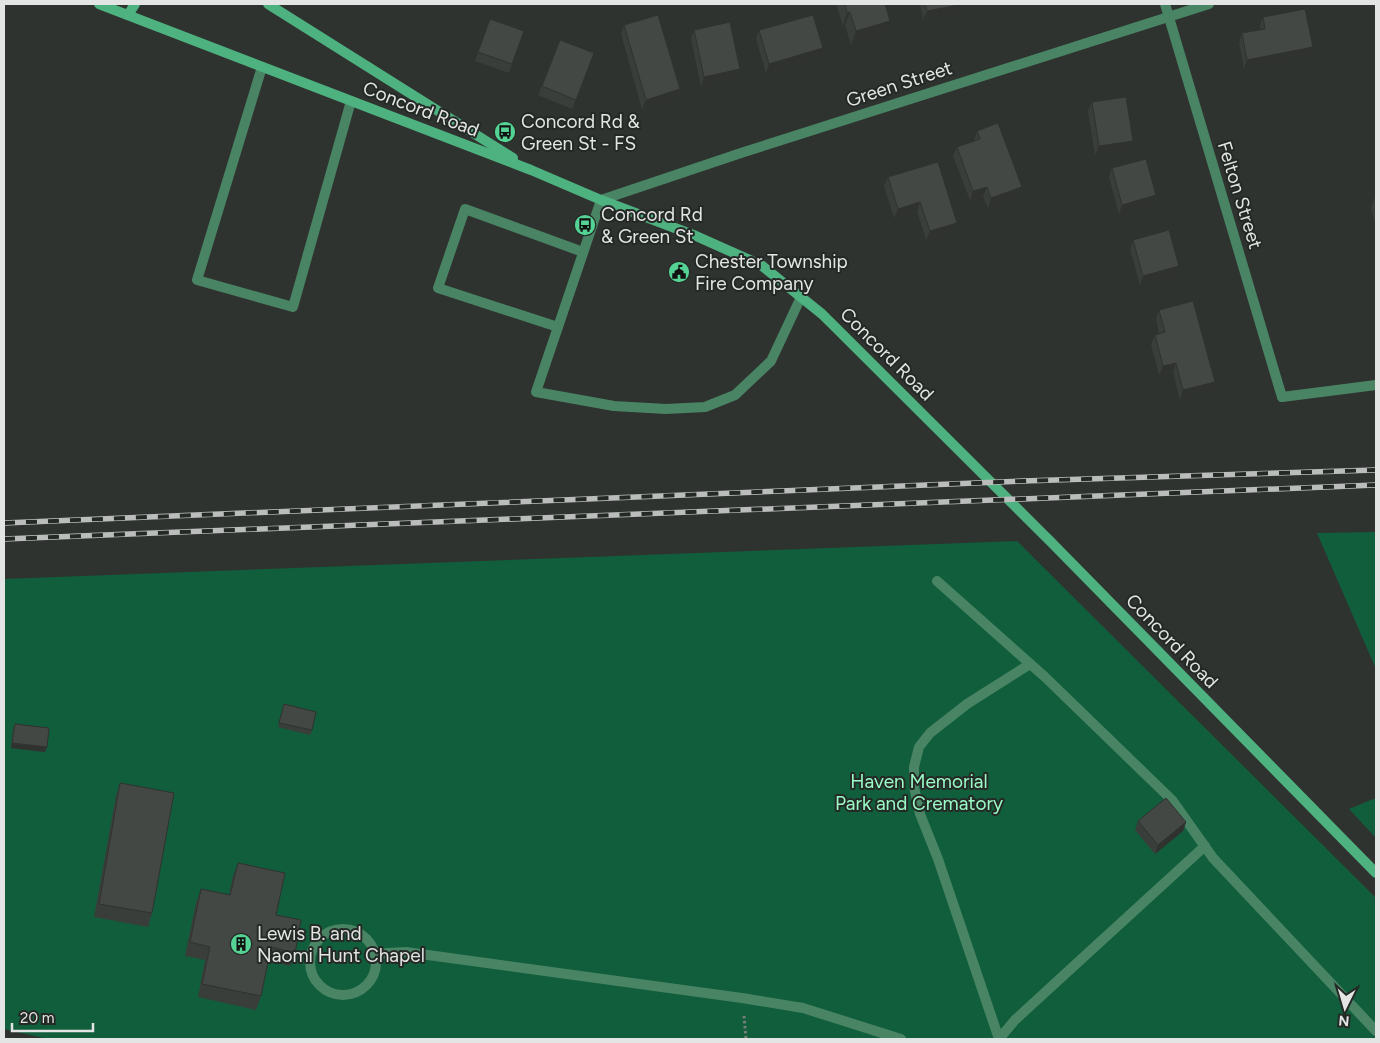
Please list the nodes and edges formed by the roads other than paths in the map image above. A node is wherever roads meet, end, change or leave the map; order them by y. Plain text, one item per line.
1 (100, 4) edge
2 (134, 4) edge
3 (268, 4) edge
4 (1165, 4) edge
5 (1209, 4) edge
6 (128, 15) junction
7 (1169, 16) junction
8 (262, 67) junction
9 (351, 101) junction
10 (531, 170) junction
11 (601, 200) junction
12 (583, 252) junction
13 (801, 297) junction
14 (558, 327) junction
15 (1376, 386) edge
16 (937, 581) dead end
17 (1030, 664) junction
18 (1205, 846) junction
19 (1376, 872) edge
20 (375, 955) junction
21 (1376, 1031) edge
22 (900, 1039) edge

1 - 6 main road, Concord Road
2 - 6 main road
3 - 10 main road
4 - 7 street, Felton Street
5 - 7 street, Green Street
6 - 8 main road, Concord Road
7 - 11 street, Green Street
7 - 15 street, Felton Street
8 - 9 main road, Concord Road
8 - 9 street
9 - 10 main road, Concord Road
10 - 11 main road, Concord Road
11 - 12 street
11 - 13 main road, Concord Road
12 - 14 street
12 - 14 street
13 - 14 street
13 - 19 main road, Concord Road
16 - 17 street
17 - 18 street
17 - 18 street
18 - 21 street
20 - 20 street
20 - 22 street

